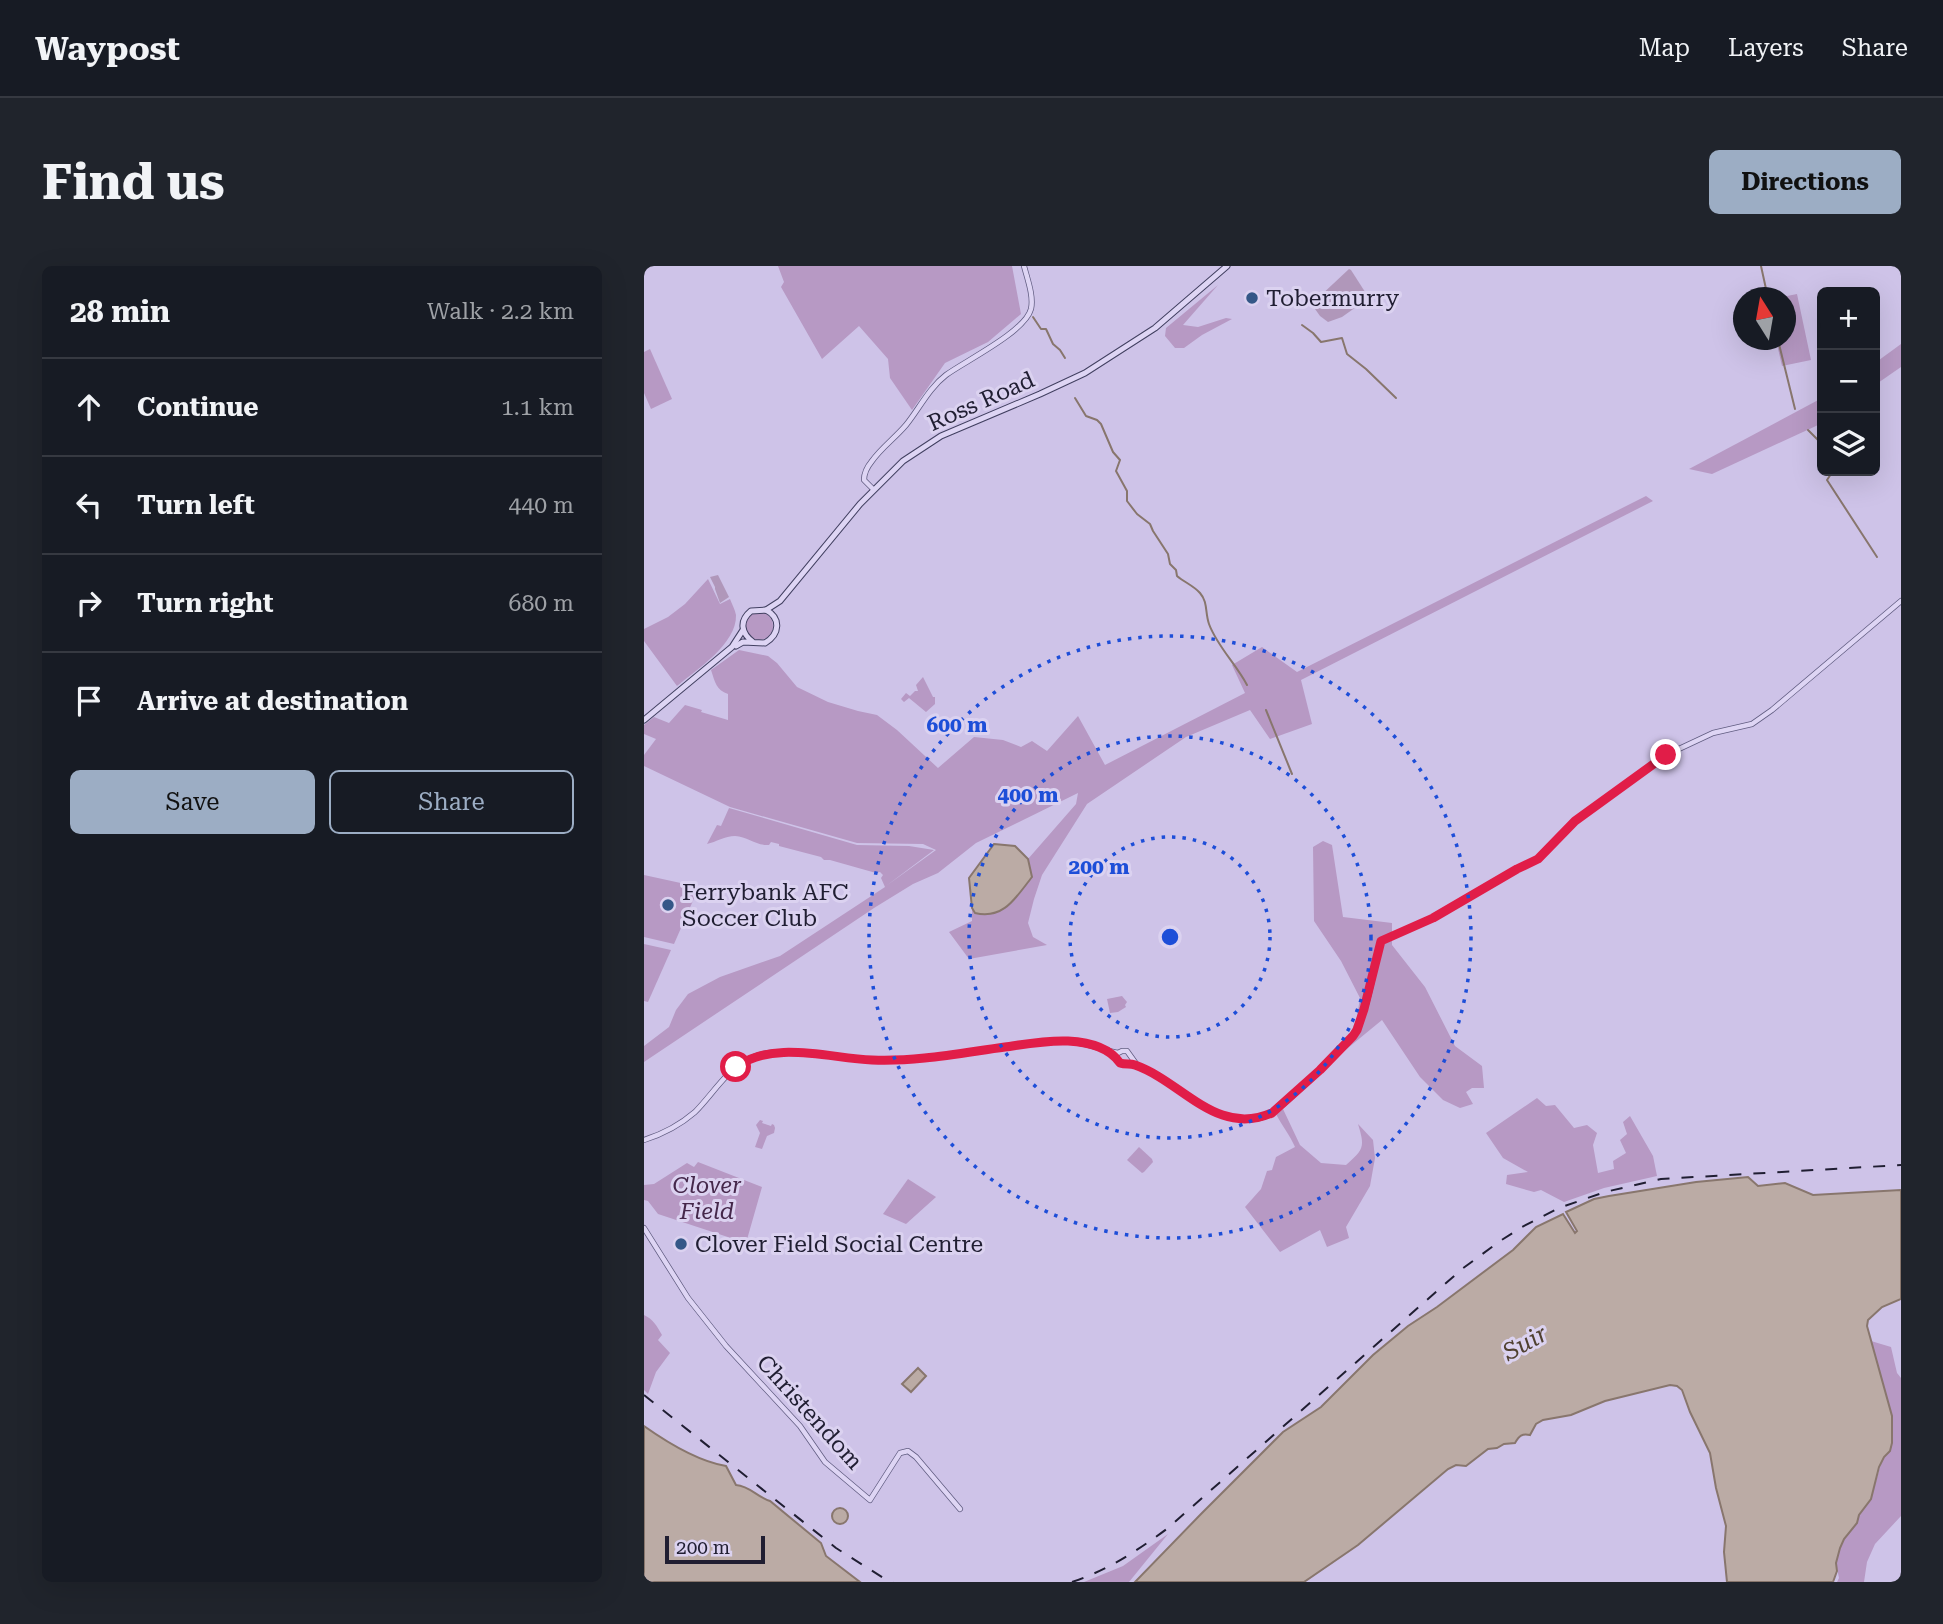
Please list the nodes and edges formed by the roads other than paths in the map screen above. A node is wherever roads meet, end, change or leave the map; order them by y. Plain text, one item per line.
1 (1024, 266) edge
2 (1227, 266) edge
3 (873, 489) junction
4 (780, 601) junction
5 (1901, 601) edge
6 (766, 610) junction
7 (775, 618) junction
8 (743, 630) junction
9 (753, 642) junction
10 (732, 647) junction
11 (644, 720) edge
12 (1118, 1056) junction
13 (1129, 1061) junction
14 (644, 1140) edge
15 (644, 1228) edge
16 (960, 1509) dead end

1 - 3 street
2 - 3 main road, Ross Road
3 - 4 main road, Ross Road
4 - 6 main road
4 - 7 main road
5 - 13 street
6 - 7 main road
6 - 8 main road
7 - 9 main road
8 - 9 main road
8 - 10 main road
9 - 10 main road
10 - 11 main road
12 - 13 street
12 - 13 street
12 - 14 street
15 - 16 street, Christendom

